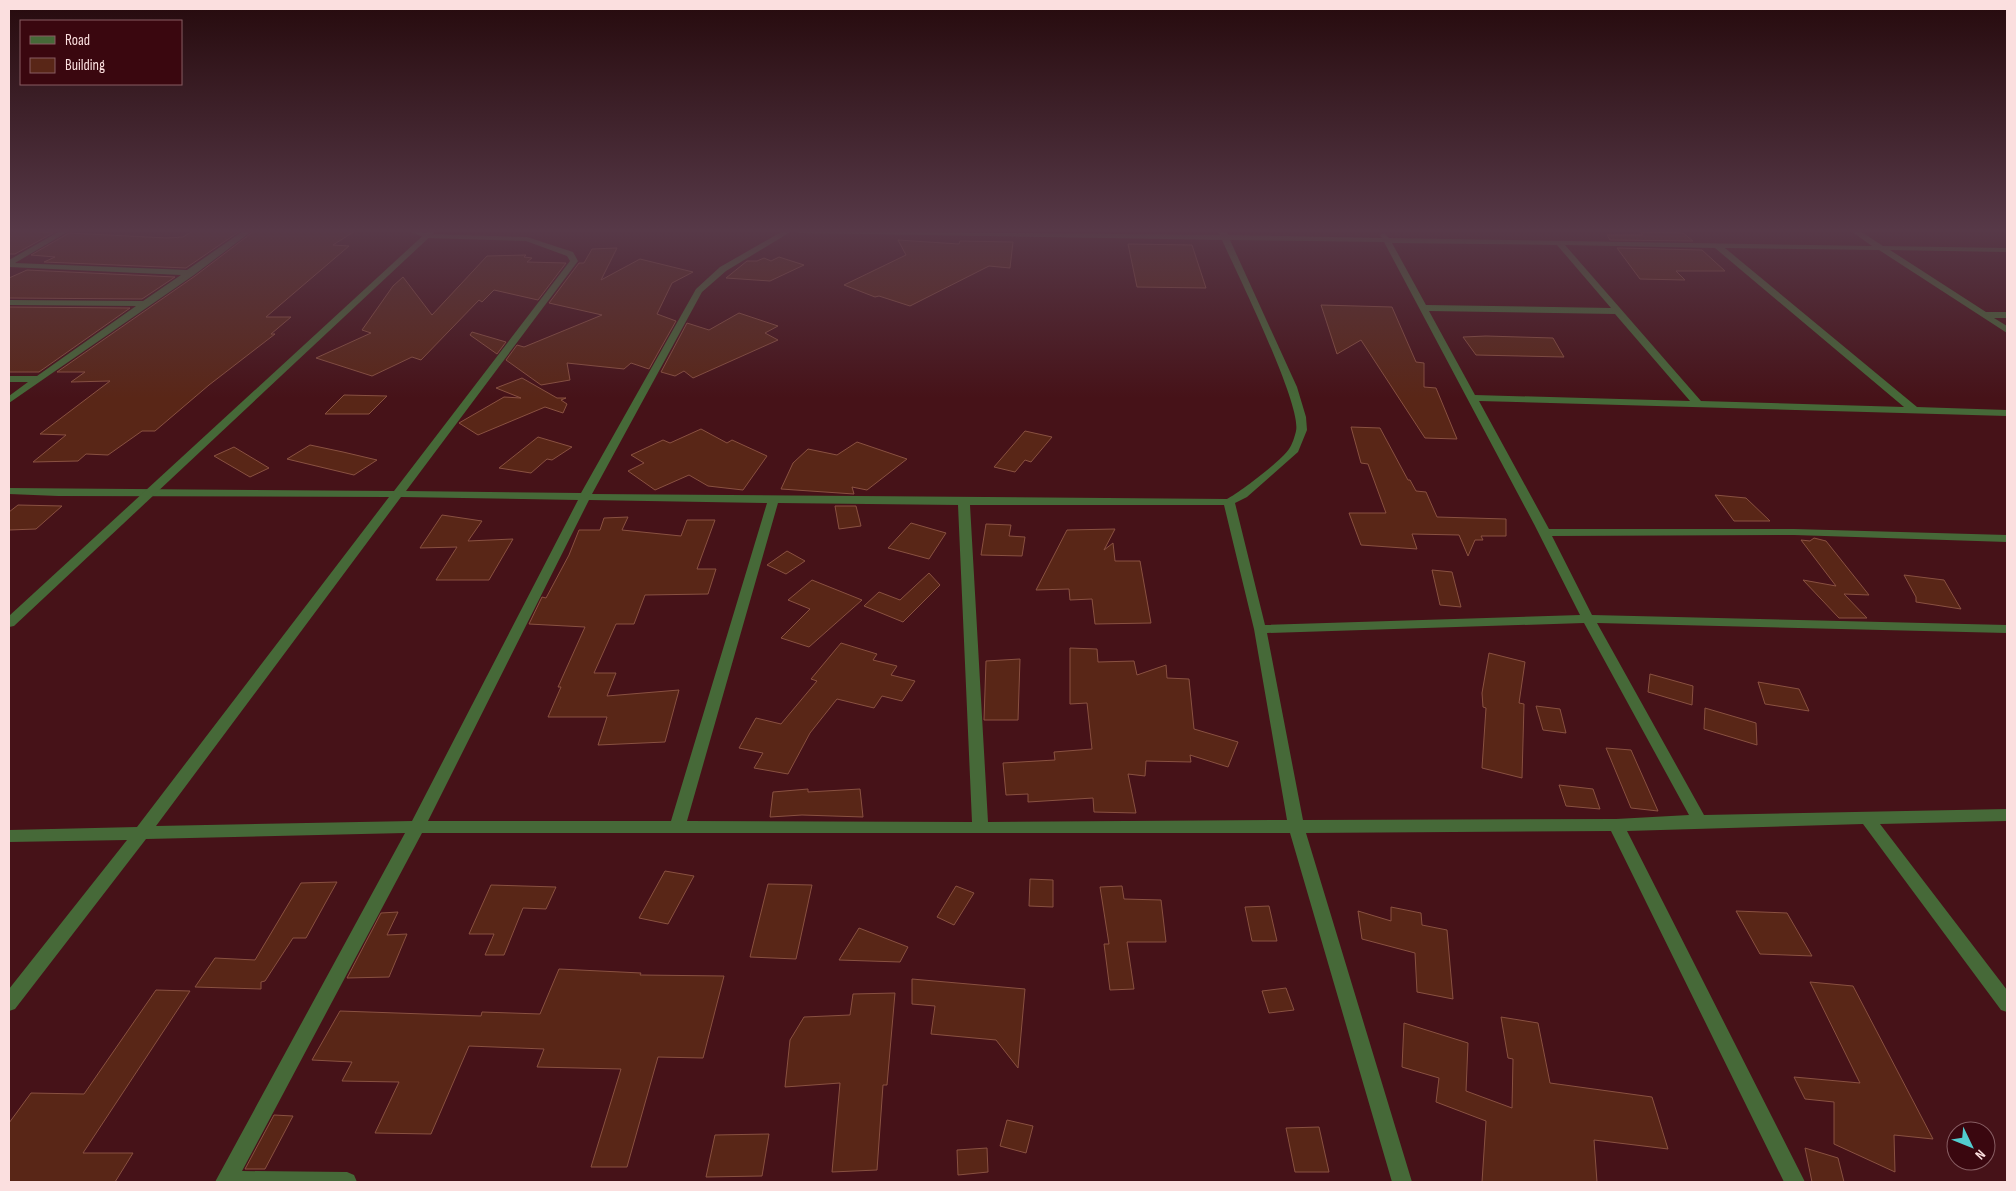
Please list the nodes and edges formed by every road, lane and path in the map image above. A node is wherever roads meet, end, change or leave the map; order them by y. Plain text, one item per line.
1 (172, 287) edge
2 (372, 287) edge
3 (554, 287) edge
4 (703, 287) edge
5 (1247, 287) edge
6 (1412, 287) edge
7 (1596, 287) edge
8 (1766, 287) edge
9 (1940, 287) edge
10 (9, 302) edge
11 (145, 304) junction
12 (1424, 308) junction
13 (1617, 311) junction
14 (1984, 315) junction
15 (2007, 315) edge
16 (2007, 330) edge
17 (9, 379) edge
18 (38, 379) junction
19 (1473, 398) junction
20 (9, 400) edge
21 (1699, 405) junction
22 (1915, 411) junction
23 (2007, 413) edge
24 (9, 491) edge
25 (396, 494) junction
26 (147, 495) junction
27 (585, 497) junction
28 (774, 499) junction
29 (1229, 502) junction
30 (964, 503) junction
31 (1545, 533) junction
32 (2007, 538) edge
33 (1588, 619) junction
34 (9, 623) edge
35 (1260, 629) junction
36 (2007, 629) edge
37 (2007, 815) edge
38 (1867, 818) junction
39 (1700, 821) junction
40 (1616, 825) junction
41 (416, 827) junction
42 (1296, 827) junction
43 (677, 828) junction
44 (980, 828) junction
45 (141, 834) junction
46 (9, 836) edge
47 (9, 1002) edge
48 (2007, 1004) edge
49 (226, 1181) edge
50 (347, 1182) edge
51 (1402, 1182) edge
52 (1795, 1182) edge

1 - 11 street
2 - 26 street
3 - 25 street
4 - 27 street
5 - 29 street
6 - 12 street
7 - 13 street
8 - 22 street
9 - 14 street
10 - 11 street
11 - 18 street
12 - 13 street
12 - 19 street
13 - 21 street
14 - 15 street
14 - 16 street
17 - 18 street
18 - 20 street
19 - 21 street
19 - 31 street
21 - 22 street
22 - 23 street
24 - 26 street
25 - 26 street
25 - 27 street
25 - 45 street
26 - 34 street
27 - 28 street
27 - 41 street
28 - 30 street
28 - 43 street
29 - 30 street
29 - 35 street
30 - 44 street
31 - 32 street
31 - 33 street
33 - 35 street
33 - 36 street
33 - 39 street
35 - 42 street
37 - 38 street
38 - 39 street
38 - 48 street
39 - 40 street
40 - 42 street
40 - 52 street
41 - 43 street
41 - 45 street
41 - 49 street
42 - 44 street
42 - 51 street
43 - 44 street
45 - 46 street
45 - 47 street
49 - 50 street

